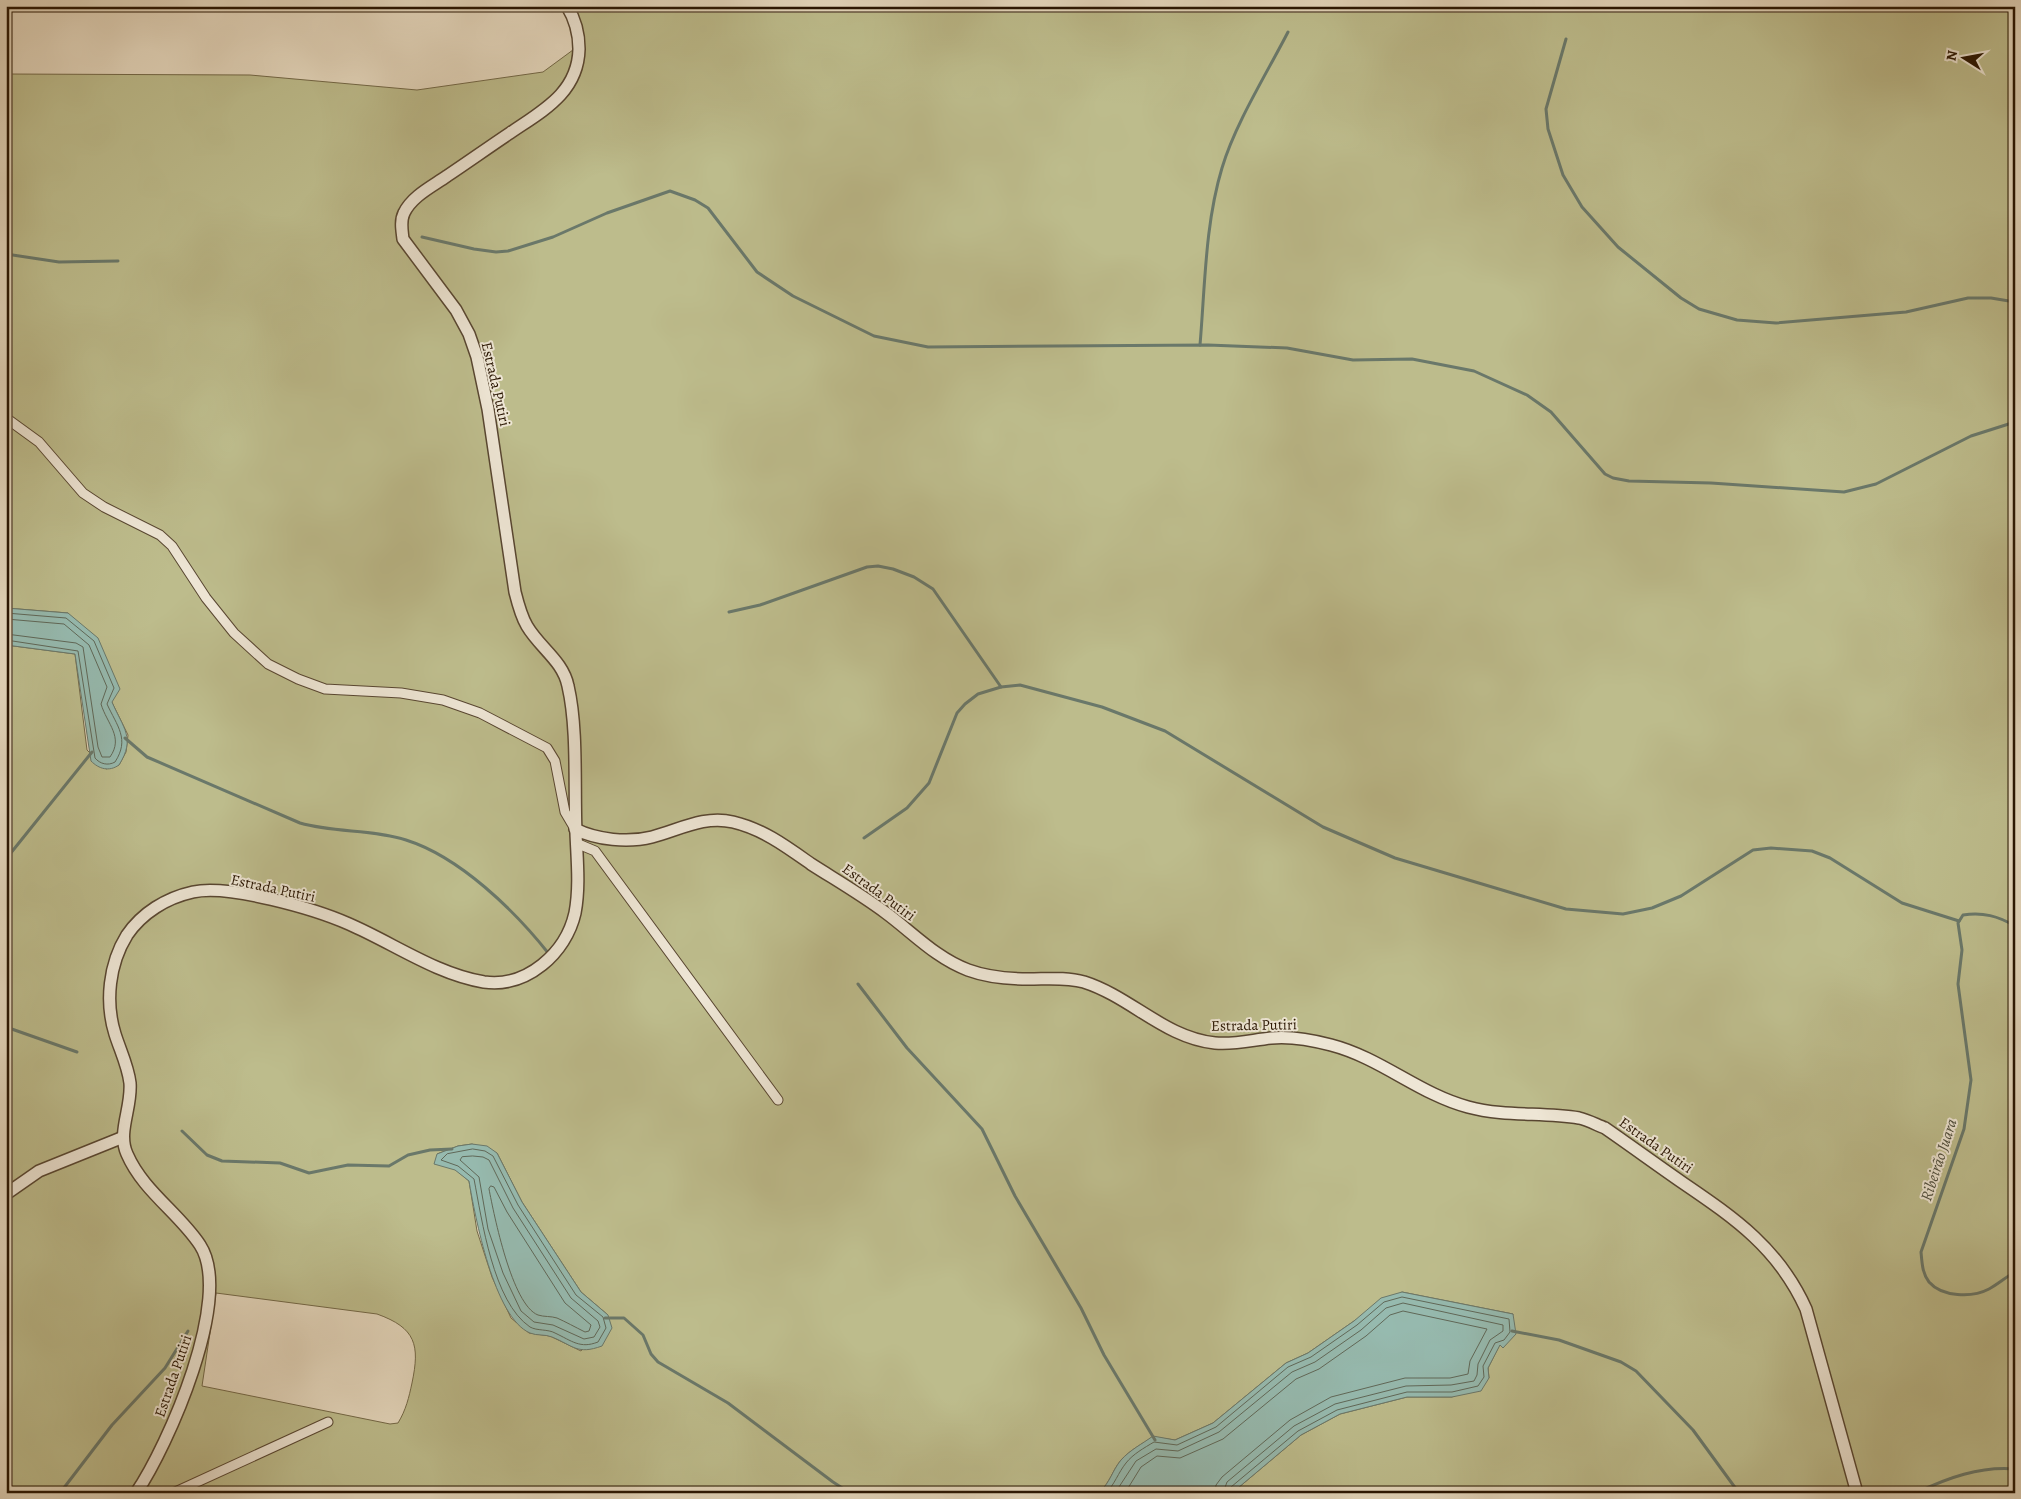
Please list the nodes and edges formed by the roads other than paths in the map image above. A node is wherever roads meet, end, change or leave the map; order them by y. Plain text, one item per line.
1 (567, 6) edge
2 (6, 418) edge
3 (576, 829) junction
4 (576, 842) junction
5 (778, 1100) dead end
6 (121, 1138) junction
7 (6, 1194) edge
8 (328, 1422) dead end
9 (136, 1493) edge
10 (173, 1493) edge
11 (1857, 1493) edge

1 - 3 street, Estrada Putiri
2 - 3 street
3 - 4 street, Estrada Putiri
3 - 11 street, Estrada Putiri
4 - 5 street
4 - 6 street, Estrada Putiri
6 - 7 street
6 - 9 street, Estrada Putiri
8 - 10 street

